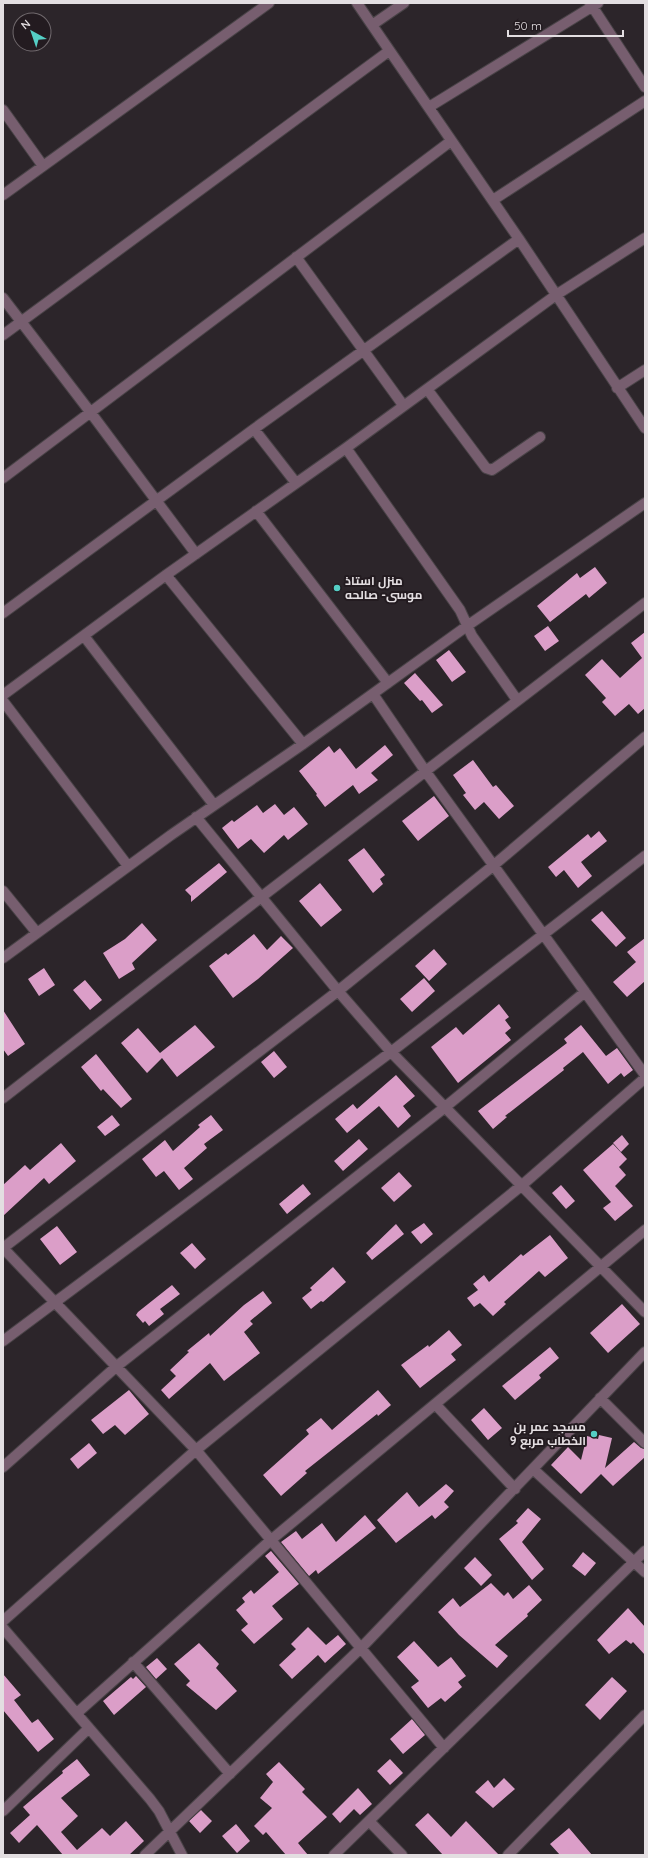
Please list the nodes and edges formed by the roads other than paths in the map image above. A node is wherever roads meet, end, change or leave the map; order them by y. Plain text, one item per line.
1 (269, 3) edge
2 (357, 3) edge
3 (404, 3) edge
4 (593, 4) edge
5 (372, 25) junction
6 (389, 51) junction
7 (645, 87) edge
8 (645, 101) edge
9 (429, 107) junction
10 (3, 110) edge
11 (451, 141) junction
12 (43, 166) junction
13 (3, 194) edge
14 (493, 200) junction
15 (645, 238) edge
16 (519, 239) junction
17 (296, 257) junction
18 (556, 295) junction
19 (3, 298) edge
20 (21, 322) junction
21 (3, 335) edge
22 (365, 350) junction
23 (645, 370) edge
24 (617, 388) junction
25 (427, 389) junction
26 (403, 405) junction
27 (91, 413) junction
28 (645, 428) edge
29 (254, 429) junction
30 (540, 437) dead end
31 (346, 448) junction
32 (3, 478) edge
33 (296, 483) junction
34 (156, 500) junction
35 (645, 503) edge
36 (256, 511) junction
37 (196, 554) junction
38 (166, 574) junction
39 (645, 603) edge
40 (3, 613) edge
41 (467, 626) junction
42 (84, 636) junction
43 (388, 683) junction
44 (373, 694) junction
45 (3, 695) edge
46 (517, 700) junction
47 (3, 701) edge
48 (645, 737) edge
49 (303, 744) junction
50 (426, 772) junction
51 (214, 805) junction
52 (196, 818) junction
53 (645, 856) edge
54 (494, 865) junction
55 (128, 866) junction
56 (3, 891) edge
57 (260, 898) junction
58 (37, 933) junction
59 (544, 935) junction
60 (3, 958) edge
61 (338, 991) junction
62 (584, 992) junction
63 (391, 1052) junction
64 (645, 1075) edge
65 (645, 1078) edge
66 (3, 1098) edge
67 (444, 1108) junction
68 (521, 1186) junction
69 (645, 1230) edge
70 (3, 1248) edge
71 (601, 1267) junction
72 (54, 1302) junction
73 (645, 1312) edge
74 (3, 1341) edge
75 (645, 1352) edge
76 (117, 1366) junction
77 (600, 1398) junction
78 (436, 1405) junction
79 (645, 1443) edge
80 (196, 1450) junction
81 (3, 1467) edge
82 (533, 1468) junction
83 (515, 1489) junction
84 (271, 1540) junction
85 (645, 1551) edge
86 (634, 1562) junction
87 (645, 1572) edge
88 (3, 1621) edge
89 (3, 1628) edge
90 (362, 1647) junction
91 (133, 1662) junction
92 (77, 1713) junction
93 (645, 1716) edge
94 (89, 1728) junction
95 (444, 1748) junction
96 (230, 1774) junction
97 (3, 1811) edge
98 (368, 1821) junction
99 (170, 1831) junction
100 (145, 1855) edge
101 (182, 1855) edge
102 (334, 1855) edge
103 (402, 1855) edge
104 (508, 1855) edge

1 - 12 street
2 - 5 street
3 - 5 street
4 - 7 street
4 - 9 street
5 - 6 street
6 - 9 street
6 - 20 street
8 - 14 street
9 - 11 street
10 - 12 street
11 - 14 street
11 - 17 street
12 - 13 street
14 - 16 street
15 - 18 street
16 - 18 street
16 - 22 street
17 - 22 street
17 - 27 street
18 - 24 street
18 - 25 street
19 - 20 street
20 - 21 street
20 - 27 street
22 - 26 street
22 - 29 street
23 - 24 street
24 - 28 street
25 - 26 street
25 - 30 street
26 - 31 street
27 - 32 street
27 - 34 street
29 - 33 street
29 - 34 street
31 - 33 street
31 - 41 street
33 - 36 street
34 - 37 street
34 - 40 street
35 - 41 street
36 - 37 street
36 - 43 street
37 - 38 street
38 - 42 street
38 - 49 street
39 - 46 street
41 - 43 street
41 - 46 street
42 - 45 street
42 - 51 street
43 - 44 street
44 - 49 street
44 - 50 street
46 - 50 street
47 - 55 street
48 - 54 street
49 - 51 street
50 - 54 street
50 - 57 street
51 - 52 street
52 - 55 street
52 - 57 street
53 - 59 street
54 - 59 street
54 - 61 street
55 - 58 street
56 - 58 street
57 - 61 street
57 - 66 street
58 - 60 street
59 - 62 street
59 - 63 street
61 - 63 street
61 - 70 street
62 - 64 street
62 - 67 street
63 - 67 street
63 - 72 street
65 - 68 street
67 - 68 street
67 - 76 street
68 - 71 street
68 - 80 street
69 - 71 street
70 - 72 street
71 - 73 street
71 - 78 street
72 - 74 street
72 - 76 street
75 - 77 street
76 - 80 street
76 - 81 street
77 - 79 street
77 - 82 street
78 - 83 street
78 - 84 street
80 - 84 street
80 - 88 street
82 - 83 street
82 - 86 street
83 - 90 street
84 - 90 street
84 - 91 street
85 - 86 street
86 - 87 street
86 - 95 street
89 - 92 street
90 - 95 street
90 - 96 street
91 - 92 street
91 - 96 street
92 - 94 street
93 - 104 street
94 - 97 street
94 - 99 street
95 - 98 street
96 - 99 street
98 - 102 street
98 - 103 street
99 - 100 street
99 - 101 street

